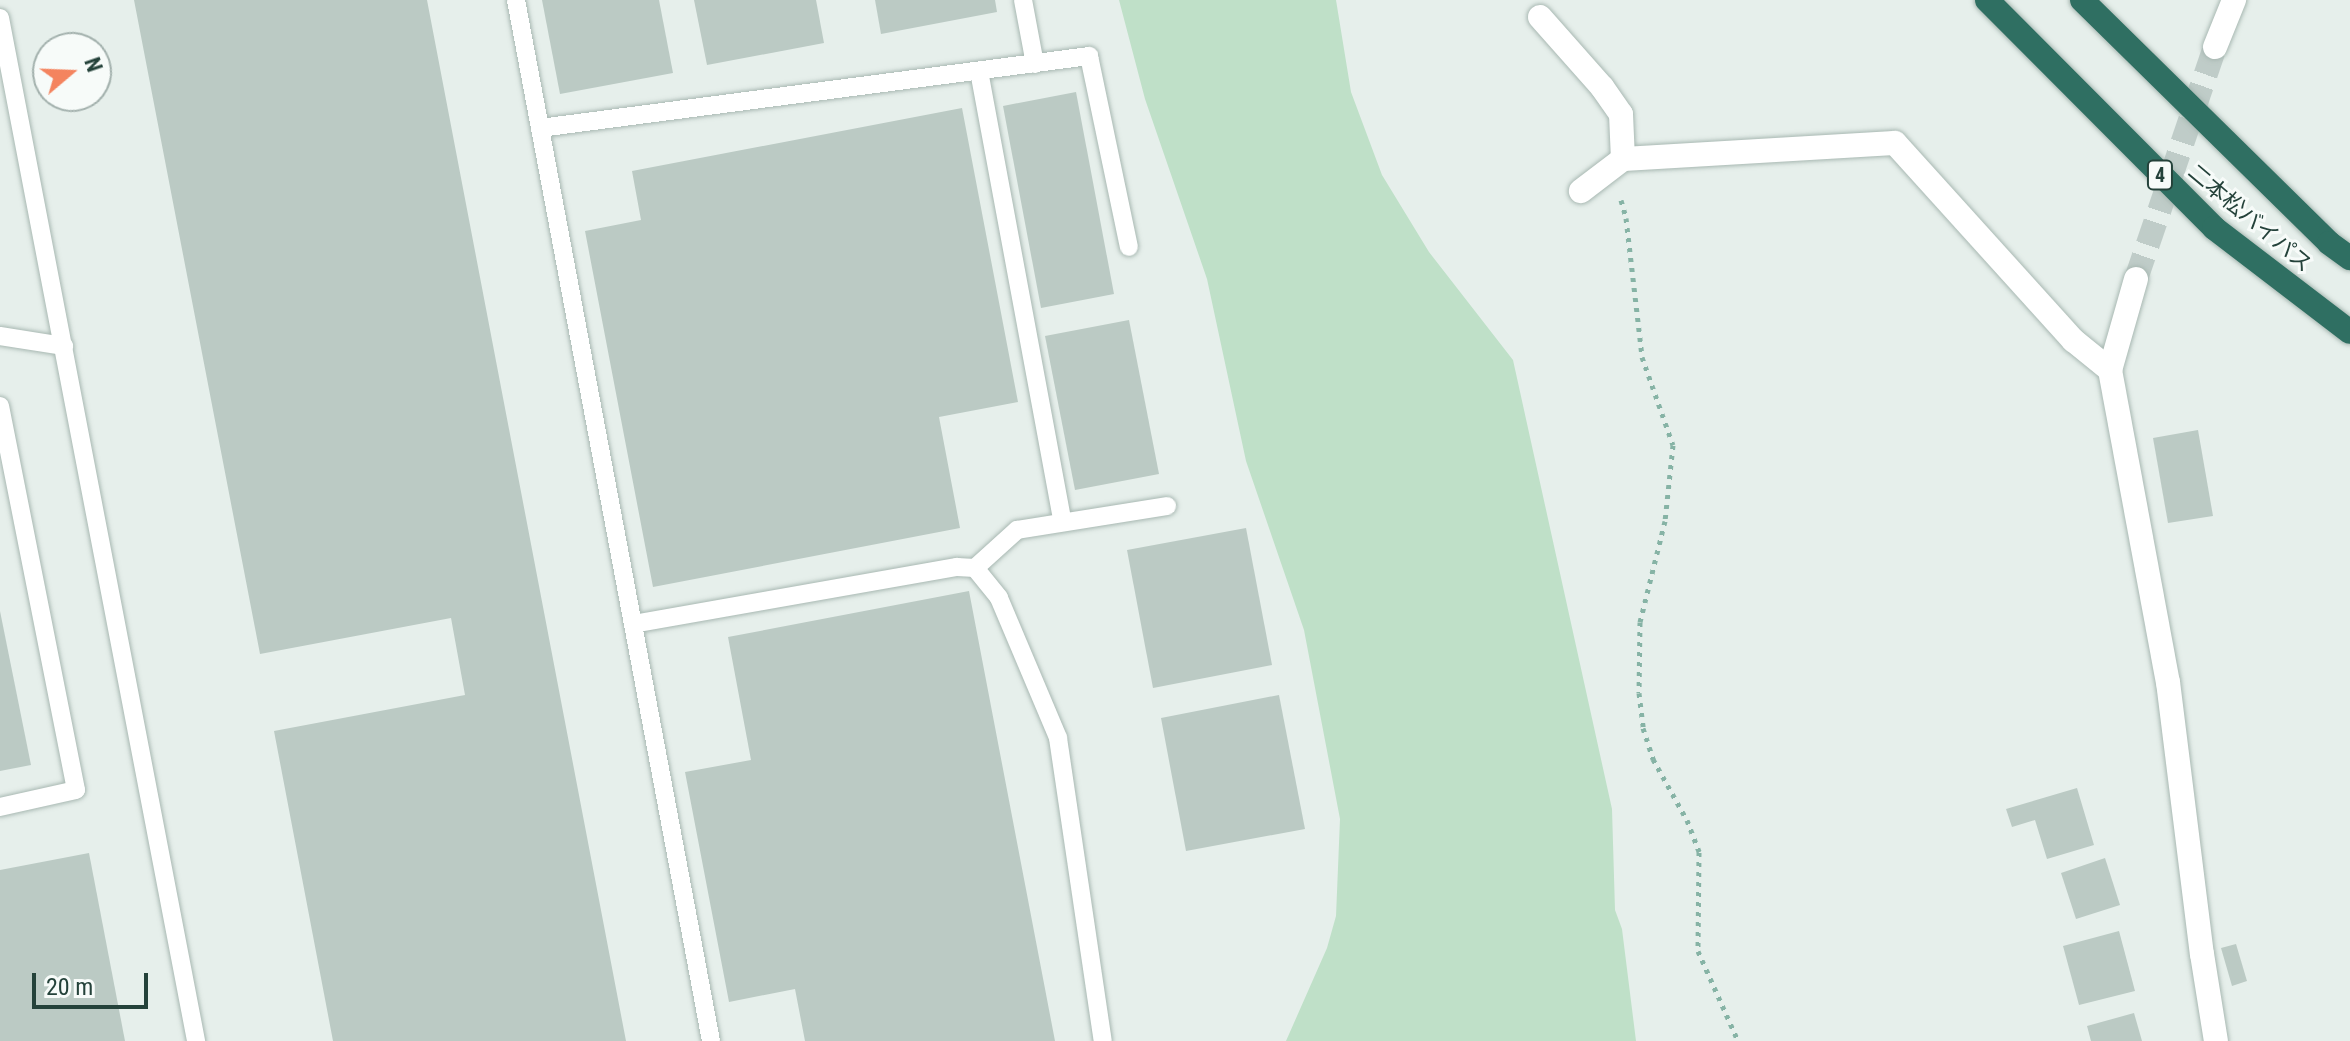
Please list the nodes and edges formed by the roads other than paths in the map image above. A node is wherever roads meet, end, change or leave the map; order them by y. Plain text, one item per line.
1 (516, 0) edge
2 (1023, 0) edge
3 (1987, 0) edge
4 (2082, 0) edge
5 (2234, 0) edge
6 (1540, 17) dead end
7 (0, 18) edge
8 (2215, 47) tunnel mouth
9 (1035, 64) junction
10 (979, 71) junction
11 (540, 128) junction
12 (1617, 164) junction
13 (1581, 191) dead end
14 (1129, 247) dead end
15 (2350, 258) edge
16 (2136, 279) tunnel mouth
17 (2350, 332) edge
18 (0, 336) edge
19 (64, 346) junction
20 (2110, 370) junction
21 (0, 406) edge
22 (1167, 506) dead end
23 (1062, 521) junction
24 (975, 568) junction
25 (633, 624) junction
26 (0, 807) edge
27 (196, 1041) edge
28 (711, 1041) edge
29 (1103, 1041) edge
30 (2216, 1041) edge

1 - 11 lane
2 - 9 lane
3 - 17 highway, 二本松バイパス / 4
4 - 15 highway, 二本松バイパス
5 - 8 street
6 - 12 street
7 - 19 lane
9 - 10 lane
9 - 14 lane
10 - 11 lane
10 - 23 lane
11 - 25 lane
12 - 13 street
12 - 20 street
16 - 20 street
18 - 19 lane
19 - 27 lane
20 - 30 street
21 - 26 lane
22 - 23 lane
23 - 24 lane
24 - 25 lane
24 - 29 lane
25 - 28 lane

